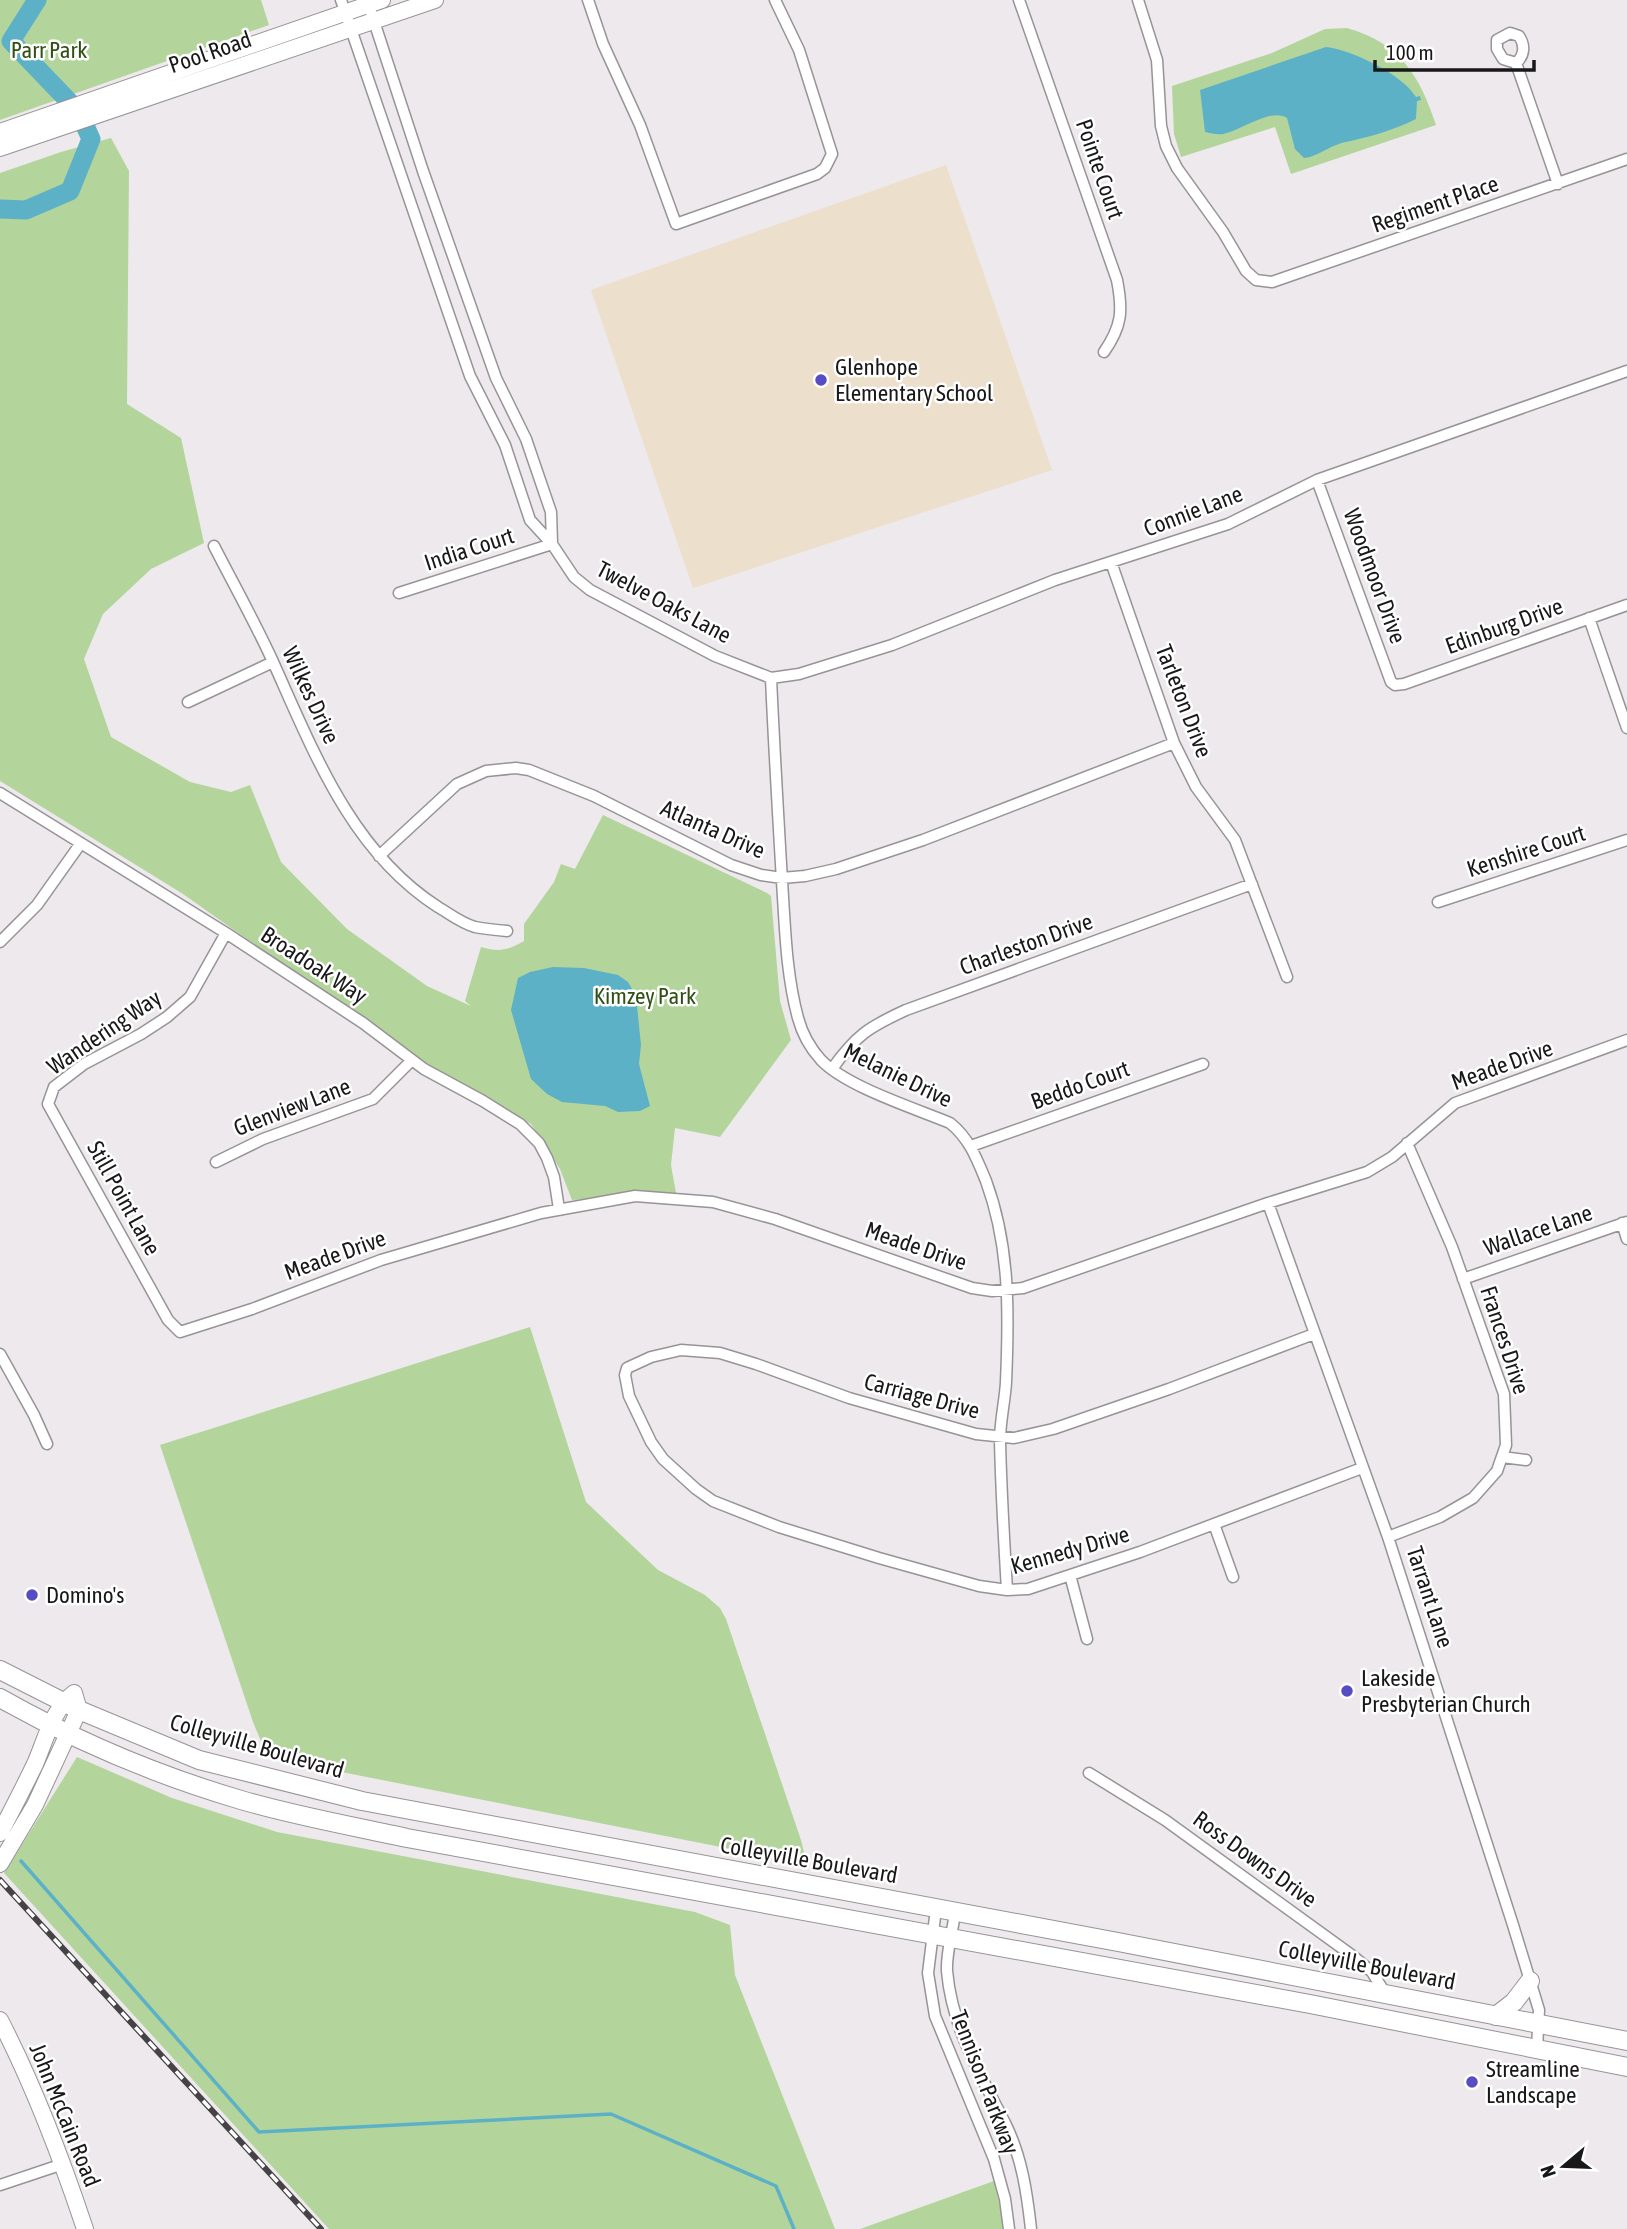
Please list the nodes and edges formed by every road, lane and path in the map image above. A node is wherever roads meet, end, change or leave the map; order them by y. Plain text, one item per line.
1 (435, 0) edge
2 (588, 0) edge
3 (775, 0) edge
4 (1019, 0) edge
5 (1139, 0) edge
6 (373, 2) edge
7 (343, 6) edge
8 (374, 21) junction
9 (351, 29) junction
10 (1516, 63) dead end
11 (213, 67) junction
12 (130, 96) junction
13 (0, 132) edge
14 (0, 148) edge
15 (1627, 159) edge
16 (423, 171) junction
17 (402, 177) junction
18 (1558, 184) junction
19 (455, 262) junction
20 (433, 269) junction
21 (1104, 352) dead end
22 (488, 357) junction
23 (466, 364) junction
24 (1627, 371) edge
25 (1317, 480) junction
26 (552, 544) junction
27 (214, 546) dead end
28 (1111, 562) junction
29 (399, 593) dead end
30 (1627, 605) edge
31 (1589, 618) junction
32 (273, 662) junction
33 (771, 678) junction
34 (1395, 685) joint
35 (188, 702) dead end
36 (1627, 728) edge
37 (1174, 743) junction
38 (0, 793) edge
39 (1627, 840) edge
40 (81, 843) junction
41 (379, 856) junction
42 (782, 878) junction
43 (1252, 884) junction
44 (1438, 902) dead end
45 (507, 931) dead end
46 (226, 933) junction
47 (0, 942) edge
48 (1287, 977) dead end
49 (1627, 1040) edge
50 (411, 1060) junction
51 (1203, 1064) dead end
52 (832, 1069) junction
53 (50, 1095) joint
54 (1407, 1143) junction
55 (971, 1146) junction
56 (216, 1162) dead end
57 (1268, 1203) junction
58 (559, 1209) junction
59 (1624, 1222) edge
60 (1627, 1239) edge
61 (1463, 1279) junction
62 (1008, 1290) junction
63 (168, 1320) joint
64 (1314, 1334) junction
65 (0, 1354) edge
66 (1000, 1437) junction
67 (47, 1444) dead end
68 (1502, 1457) junction
69 (1526, 1460) dead end
70 (1362, 1468) junction
71 (674, 1469) joint
72 (1214, 1524) junction
73 (1388, 1537) junction
74 (1070, 1575) junction
75 (1233, 1577) dead end
76 (1007, 1590) junction
77 (1087, 1639) dead end
78 (0, 1670) edge
79 (0, 1698) edge
80 (71, 1706) junction
81 (50, 1726) junction
82 (66, 1734) junction
83 (1089, 1773) dead end
84 (0, 1833) edge
85 (558, 1839) junction
86 (554, 1863) junction
87 (0, 1864) edge
88 (936, 1909) junction
89 (955, 1912) junction
90 (932, 1934) junction
91 (952, 1937) junction
92 (1530, 1980) junction
93 (1385, 1993) junction
94 (1496, 2016) junction
95 (0, 2020) edge
96 (1539, 2025) junction
97 (1627, 2041) edge
98 (1537, 2049) junction
99 (1627, 2067) edge
100 (981, 2078) junction
101 (964, 2085) junction
102 (63, 2164) junction
103 (0, 2185) edge
104 (85, 2229) edge
105 (1009, 2229) edge
106 (1031, 2229) edge

1 - 8 main road, Pool Road
2 - 3 street
4 - 21 street, Pointe Court
5 - 18 street, Regiment Place
6 - 7 main road, Pool Road
6 - 8 street
7 - 9 street, Twelve Oaks Lane
7 - 11 main road, Pool Road
8 - 9 main road, Pool Road
8 - 16 street
9 - 11 main road, Pool Road
9 - 17 street, Twelve Oaks Lane
10 - 18 street
11 - 12 main road, Pool Road
12 - 13 main road, Pool Road
12 - 14 main road, Pool Road
15 - 18 street, Regiment Place
16 - 17 street
16 - 19 street
17 - 20 street, Twelve Oaks Lane
19 - 20 street
19 - 22 street
20 - 23 street, Twelve Oaks Lane
22 - 23 street
22 - 26 street
23 - 26 street, Twelve Oaks Lane
24 - 25 street, Connie Lane
25 - 28 street, Connie Lane
25 - 34 street, Woodmoor Drive
26 - 29 street, India Court
26 - 33 street, Twelve Oaks Lane
27 - 32 street, Wilkes Drive
28 - 33 street, Connie Lane
28 - 37 street, Tarleton Drive
30 - 31 street, Edinburg Drive
31 - 34 street, Edinburg Drive
31 - 36 street
32 - 35 street
32 - 41 street, Wilkes Drive
33 - 42 street, Melanie Drive
37 - 42 street, Atlanta Drive
37 - 43 street, Tarleton Drive
38 - 40 street, Broadoak Way
39 - 44 street, Kenshire Court
40 - 46 street, Broadoak Way
40 - 47 street
41 - 42 street, Atlanta Drive
41 - 45 street, Wilkes Drive
42 - 52 street, Melanie Drive
43 - 48 street, Tarleton Drive
43 - 52 street, Charleston Drive
46 - 50 street, Broadoak Way
46 - 53 street, Wandering Way
49 - 54 street, Meade Drive
50 - 56 street, Glenview Lane
50 - 58 street, Broadoak Way
51 - 55 street, Beddo Court
52 - 55 street, Melanie Drive
53 - 63 street, Still Point Lane
54 - 57 street, Meade Drive
54 - 61 street, Frances Drive
55 - 62 street, Melanie Drive
57 - 62 street, Meade Drive
57 - 64 street, Tarrant Lane
58 - 62 street, Meade Drive
58 - 63 street, Meade Drive
59 - 60 street
59 - 61 street, Wallace Lane
61 - 68 street, Frances Drive
62 - 66 street, Melanie Drive
64 - 66 street, Carriage Drive
64 - 70 street, Tarrant Lane
65 - 67 street
66 - 71 street, Carriage Drive
66 - 76 street, Melanie Drive
68 - 69 street
68 - 73 street, Frances Drive
70 - 72 street, Kennedy Drive
70 - 73 street, Tarrant Lane
71 - 76 street, Kennedy Drive
72 - 74 street, Kennedy Drive
72 - 75 street
73 - 92 street, Tarrant Lane
74 - 76 street, Kennedy Drive
74 - 77 street
78 - 80 main road, Colleyville Boulevard
79 - 81 main road
80 - 81 main road
80 - 82 main road
80 - 85 main road, Colleyville Boulevard
81 - 82 main road
81 - 84 main road
82 - 86 main road
82 - 87 main road
83 - 93 street, Ross Downs Drive
85 - 86 main road
85 - 88 main road, Colleyville Boulevard
86 - 90 main road
88 - 89 main road, Colleyville Boulevard
88 - 90 street, Tennison Parkway
89 - 91 street, Tennison Parkway
89 - 93 main road, Colleyville Boulevard
90 - 91 main road
90 - 101 street, Tennison Parkway
91 - 98 main road
91 - 100 street, Tennison Parkway
92 - 94 main road
92 - 96 street, Tarrant Lane
93 - 94 main road, Colleyville Boulevard
94 - 96 main road, Colleyville Boulevard
95 - 102 main road, John McCain Road
96 - 97 main road, Colleyville Boulevard
96 - 98 street, Tarrant Lane
98 - 99 main road
100 - 101 street
100 - 106 street, Tennison Parkway
101 - 105 street, Tennison Parkway
102 - 103 street
102 - 104 main road, John McCain Road

